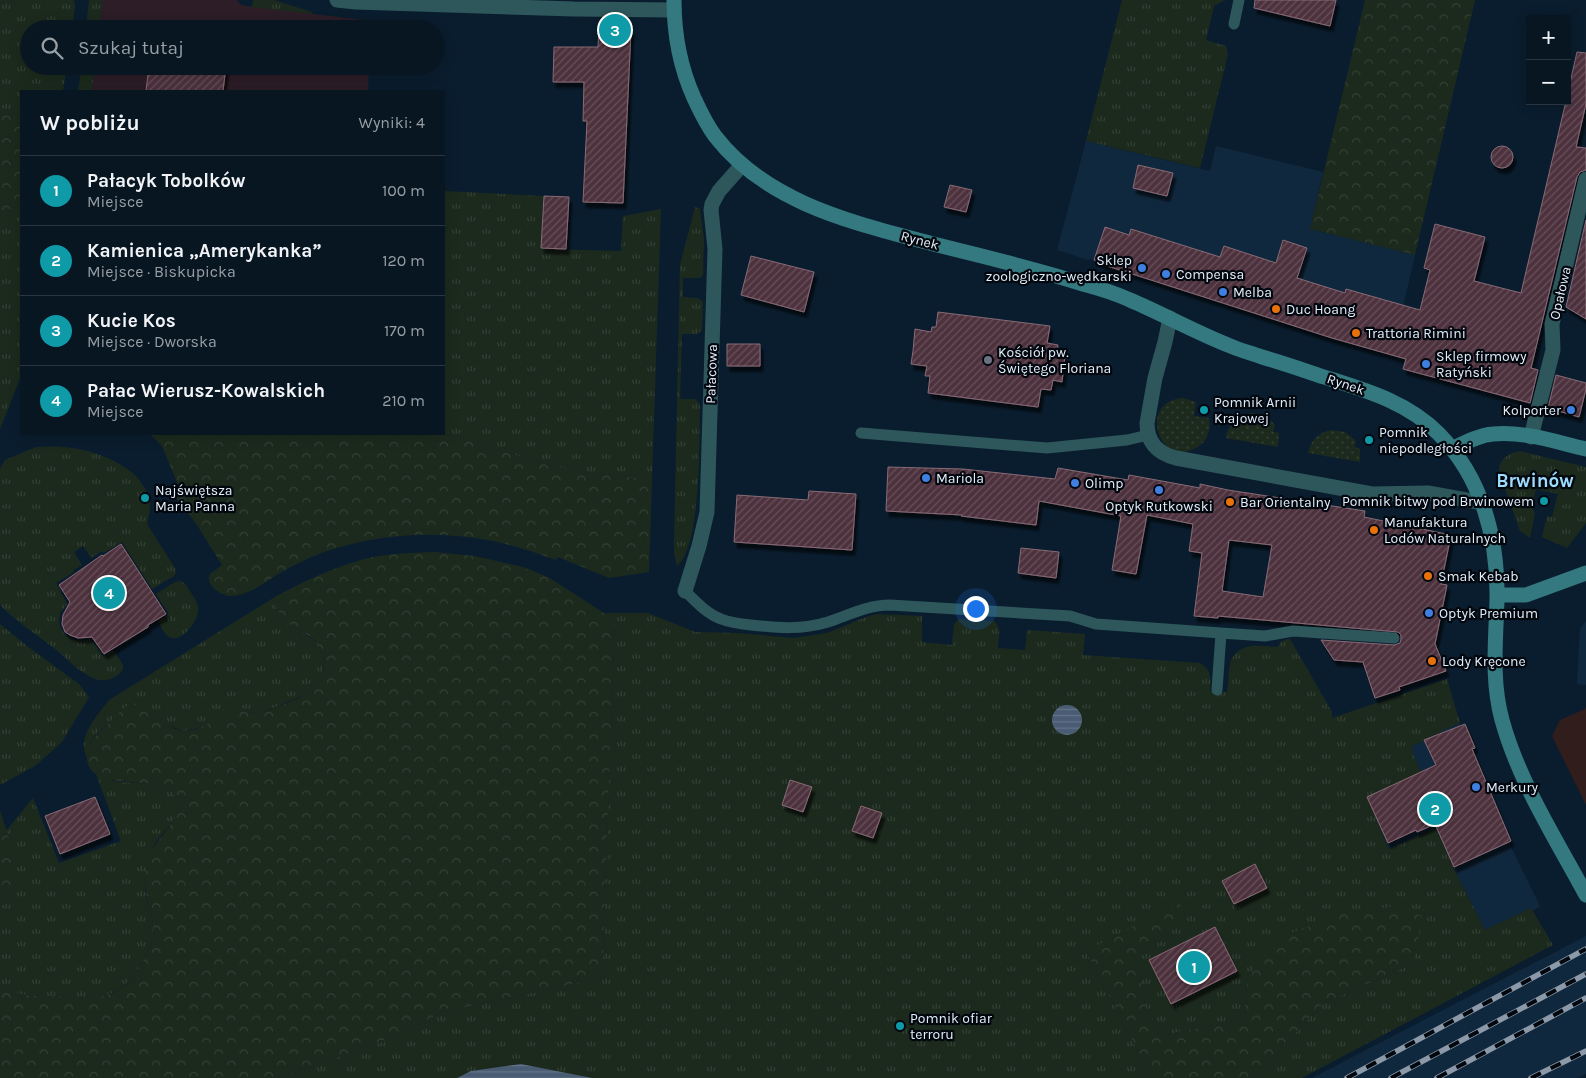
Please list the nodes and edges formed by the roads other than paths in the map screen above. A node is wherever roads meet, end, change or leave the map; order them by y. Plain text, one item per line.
1 (336, 0) edge
2 (1240, 0) edge
3 (674, 5) edge
4 (1234, 24) dead end
5 (742, 165) junction
6 (1586, 178) edge
7 (1170, 318) junction
8 (861, 433) dead end
9 (1148, 435) junction
10 (1531, 437) junction
11 (1452, 449) junction
12 (1586, 449) edge
13 (1482, 502) junction
14 (1586, 573) edge
15 (685, 591) joint
16 (1497, 595) junction
17 (1220, 633) junction
18 (1394, 638) dead end
19 (1218, 690) dead end
20 (1586, 895) edge

1 - 3 street
2 - 4 lane
3 - 5 main road, Rynek
5 - 7 main road, Rynek
5 - 15 street, Pałacowa
6 - 10 street, Opałowa
7 - 9 street
7 - 11 main road, Rynek
8 - 9 lane
9 - 13 street
10 - 11 main road
10 - 12 main road
11 - 13 main road, Rynek
13 - 16 main road, Rynek
14 - 16 main road
15 - 17 lane
16 - 20 main road, Rynek
17 - 18 lane
17 - 19 lane

